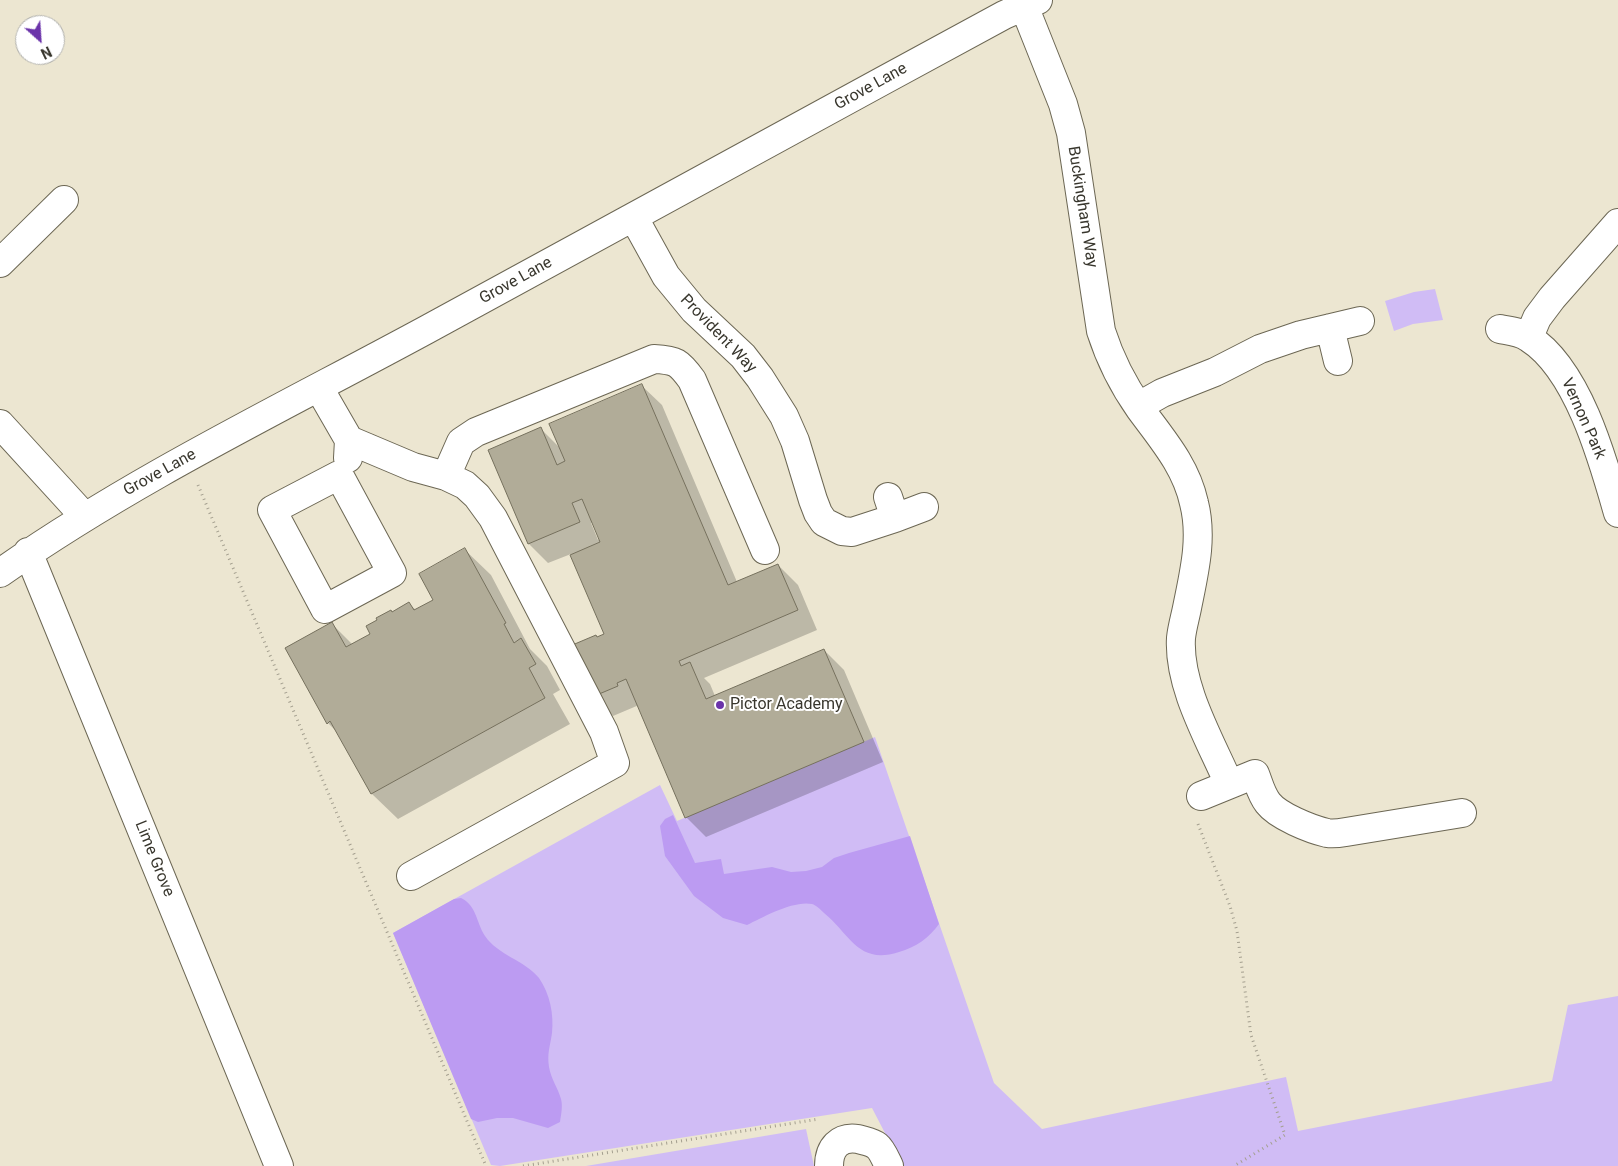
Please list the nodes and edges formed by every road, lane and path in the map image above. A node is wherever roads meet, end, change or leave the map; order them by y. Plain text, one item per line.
1 (1016, 5) edge
2 (64, 200) dead end
3 (634, 218) junction
4 (1612, 230) edge
5 (0, 262) edge
6 (1360, 321) dead end
7 (1330, 328) junction
8 (1500, 329) dead end
9 (1529, 337) junction
10 (1338, 360) dead end
11 (319, 388) junction
12 (1139, 406) junction
13 (0, 424) edge
14 (349, 440) junction
15 (192, 455) junction
16 (339, 474) junction
17 (446, 476) junction
18 (924, 507) dead end
19 (1618, 513) edge
20 (84, 516) junction
21 (765, 550) dead end
22 (28, 552) junction
23 (0, 572) edge
24 (1228, 784) junction
25 (1202, 796) joint
26 (1462, 813) dead end
27 (410, 876) dead end
28 (847, 1139) junction
29 (279, 1166) edge
30 (486, 1166) edge
31 (523, 1166) edge
32 (829, 1166) edge
33 (889, 1166) edge
34 (1234, 1166) edge

1 - 3 street, Grove Lane
1 - 12 street, Buckingham Way
2 - 5 street
3 - 11 street, Grove Lane
3 - 18 street, Provident Way
4 - 9 street
6 - 7 street
7 - 10 street
7 - 12 street
8 - 9 street, Vernon Park
9 - 19 street, Vernon Park
11 - 14 street
11 - 15 street, Grove Lane
12 - 24 street, Buckingham Way
13 - 20 street
14 - 16 street
14 - 17 street
15 - 20 street, Grove Lane
15 - 30 path
16 - 16 street
17 - 21 street
17 - 27 street
20 - 22 street, Grove Lane
22 - 23 street, Grove Lane
22 - 29 street, Lime Grove
24 - 25 street
24 - 26 street
25 - 34 path
28 - 31 path
28 - 32 street
28 - 33 street

